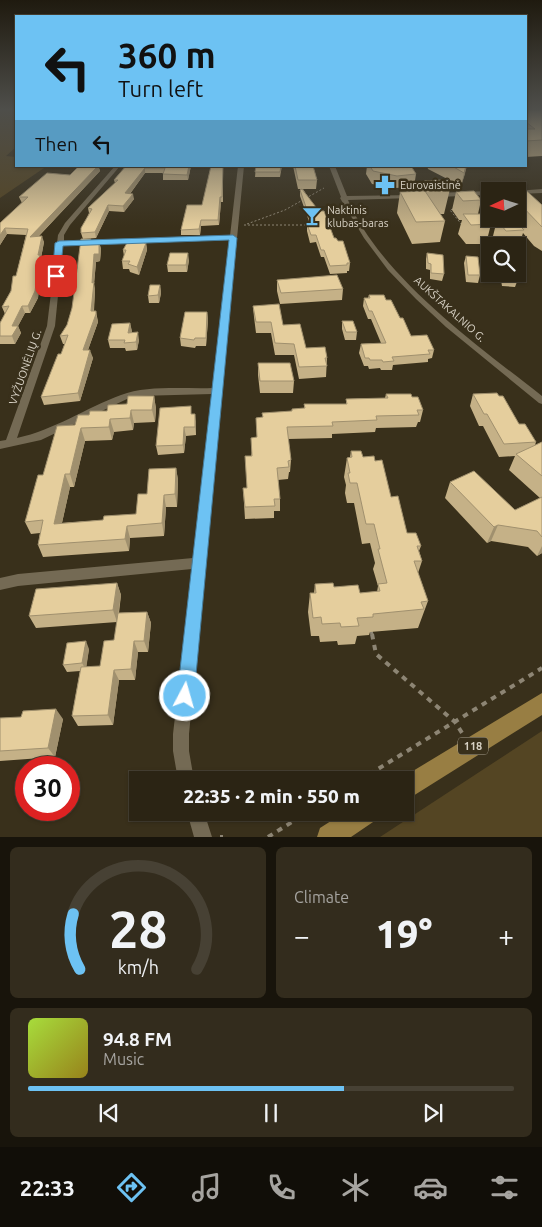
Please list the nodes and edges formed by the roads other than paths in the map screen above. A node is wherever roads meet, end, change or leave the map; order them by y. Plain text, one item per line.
1 (117, 167) edge
2 (241, 167) edge
3 (332, 167) edge
4 (542, 191) edge
5 (526, 192) edge
6 (481, 193) edge
7 (418, 196) edge
8 (426, 196) edge
9 (343, 198) junction
10 (233, 238) junction
11 (59, 243) junction
12 (217, 391) junction
13 (542, 401) edge
14 (5, 445) edge
15 (199, 563) junction
16 (0, 584) edge
17 (542, 703) edge
18 (184, 771) edge
19 (414, 783) edge
20 (198, 821) edge
21 (354, 821) edge
22 (203, 837) edge
23 (329, 837) edge

1 - 11 street, VYŽUONĖLIŲ G.
2 - 10 street
3 - 9 street, AUKŠTAKALNIO G.
4 - 5 street
6 - 8 street
7 - 9 street
9 - 13 street, AUKŠTAKALNIO G.
10 - 11 street
10 - 12 street
11 - 14 street, VYŽUONĖLIŲ G.
12 - 14 street
12 - 15 street
15 - 16 street
15 - 18 street
17 - 19 main road, 118
20 - 22 street
21 - 23 main road

